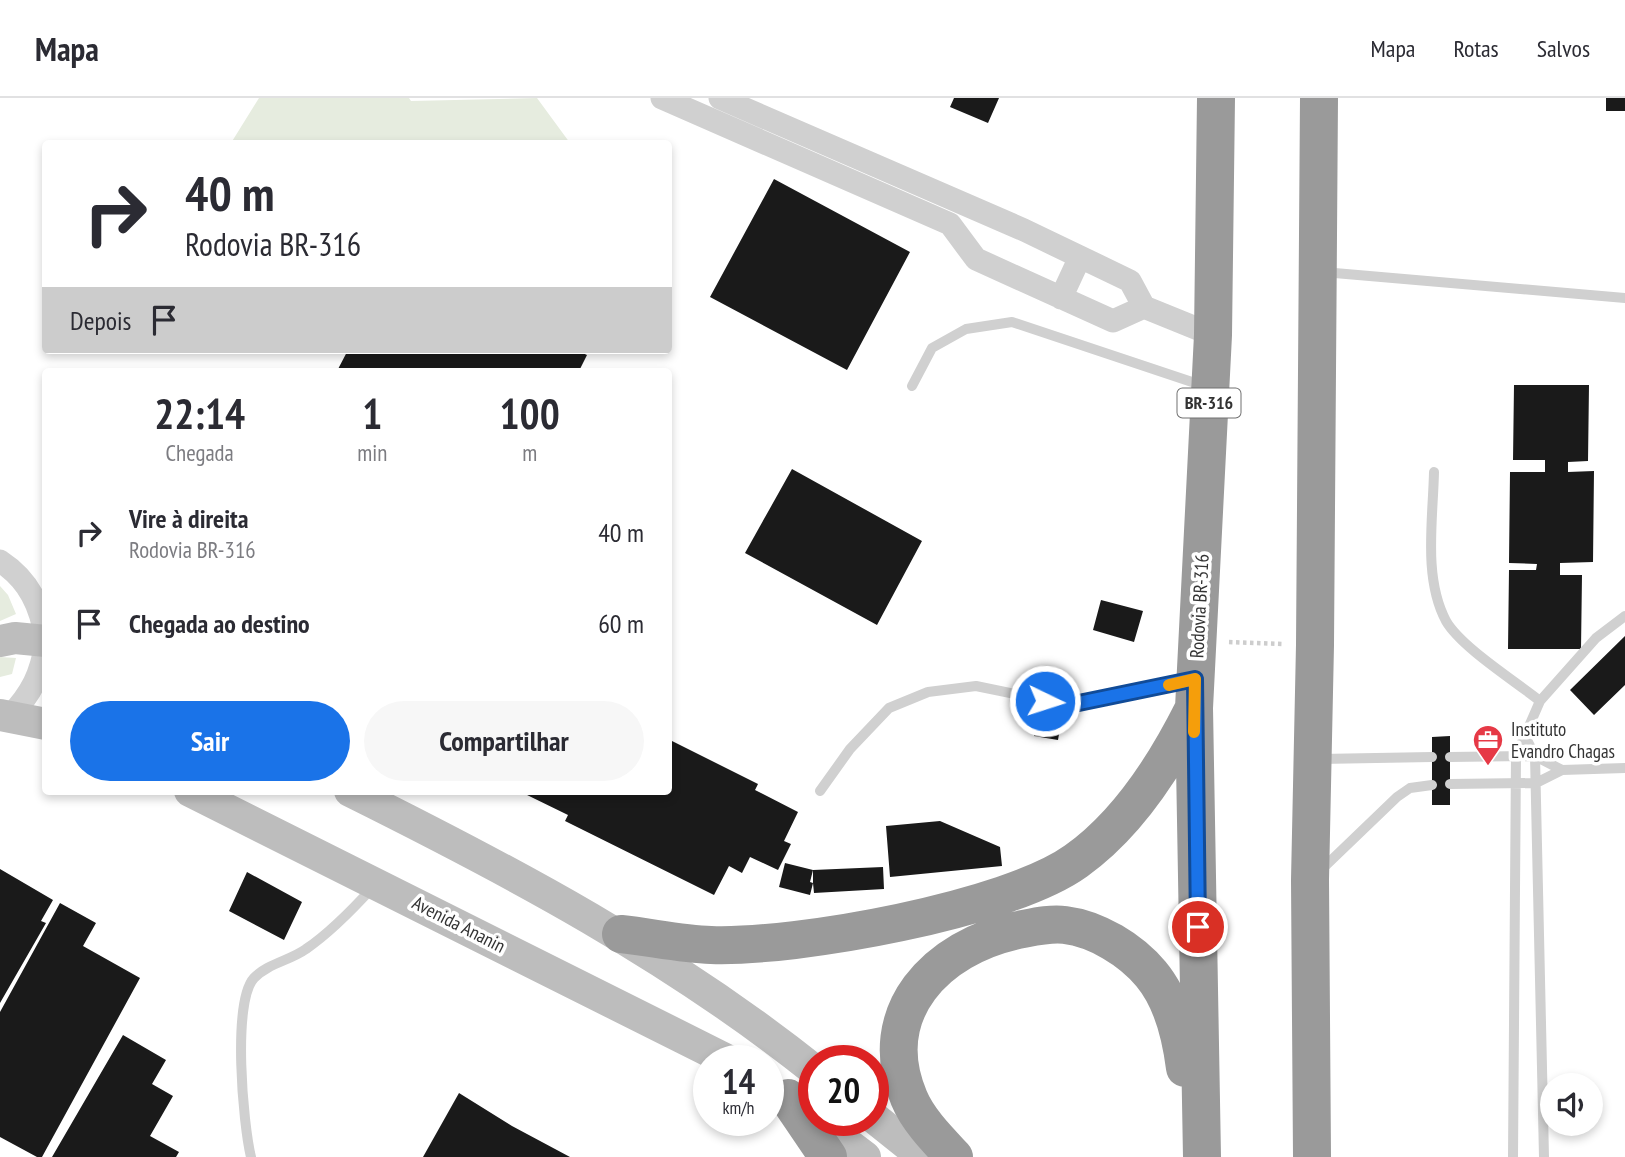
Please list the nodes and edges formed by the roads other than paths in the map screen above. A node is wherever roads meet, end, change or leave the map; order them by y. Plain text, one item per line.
1 (662, 98) edge
2 (720, 98) edge
3 (1216, 98) edge
4 (1319, 98) edge
5 (955, 213) junction
6 (1080, 257) junction
7 (1317, 272) junction
8 (1061, 298) junction
9 (1625, 298) edge
10 (1144, 307) junction
11 (1213, 335) junction
12 (912, 386) dead end
13 (1210, 388) junction
14 (1434, 472) dead end
15 (0, 561) edge
16 (42, 614) edge
17 (1625, 616) edge
18 (0, 641) edge
19 (42, 641) edge
20 (42, 664) edge
21 (1194, 694) junction
22 (1540, 701) junction
23 (5, 715) edge
24 (42, 723) edge
25 (1525, 736) junction
26 (1516, 756) junction
27 (1535, 756) junction
28 (1432, 757) dead end
29 (1450, 757) dead end
30 (1312, 759) junction
31 (1625, 768) edge
32 (1562, 770) junction
33 (1516, 783) junction
34 (1536, 783) junction
35 (1450, 784) dead end
36 (1432, 785) dead end
37 (820, 791) dead end
38 (198, 795) edge
39 (358, 795) edge
40 (1310, 880) junction
41 (377, 883) junction
42 (621, 934) junction
43 (697, 1045) edge
44 (798, 1058) edge
45 (797, 1106) edge
46 (889, 1130) edge
47 (1202, 1151) edge
48 (251, 1157) edge
49 (828, 1157) edge
50 (865, 1157) edge
51 (923, 1157) edge
52 (954, 1157) edge
53 (1312, 1157) edge
54 (1513, 1157) edge
55 (1544, 1157) edge

1 - 5 street
2 - 5 street
3 - 11 highway, Rodovia BR-316 / BR-316
4 - 7 highway
5 - 6 street
5 - 8 street
6 - 8 street
6 - 10 street
7 - 9 lane
7 - 30 highway
8 - 10 street
10 - 11 street
11 - 13 highway, Rodovia BR-316 / BR-316
12 - 13 lane
13 - 21 highway, Rodovia BR-316 / BR-316
14 - 22 lane
15 - 16 street
17 - 22 lane
18 - 19 main road
20 - 23 street
21 - 37 lane
21 - 42 highway
21 - 47 highway, Rodovia BR-316 / BR-316
22 - 25 lane
23 - 24 main road
25 - 26 lane
25 - 27 lane
26 - 27 lane
26 - 29 lane
26 - 33 lane
27 - 32 lane
27 - 34 lane
28 - 30 lane
30 - 40 highway
31 - 32 lane
32 - 34 lane
33 - 34 lane
33 - 35 lane
33 - 54 lane
34 - 55 lane
36 - 40 lane
38 - 41 main road, Avenida Ananin
39 - 42 main road
40 - 53 highway
41 - 43 main road, Avenida Ananin
41 - 48 lane
42 - 44 main road
45 - 49 highway
45 - 50 main road
46 - 51 main road
47 - 52 highway

